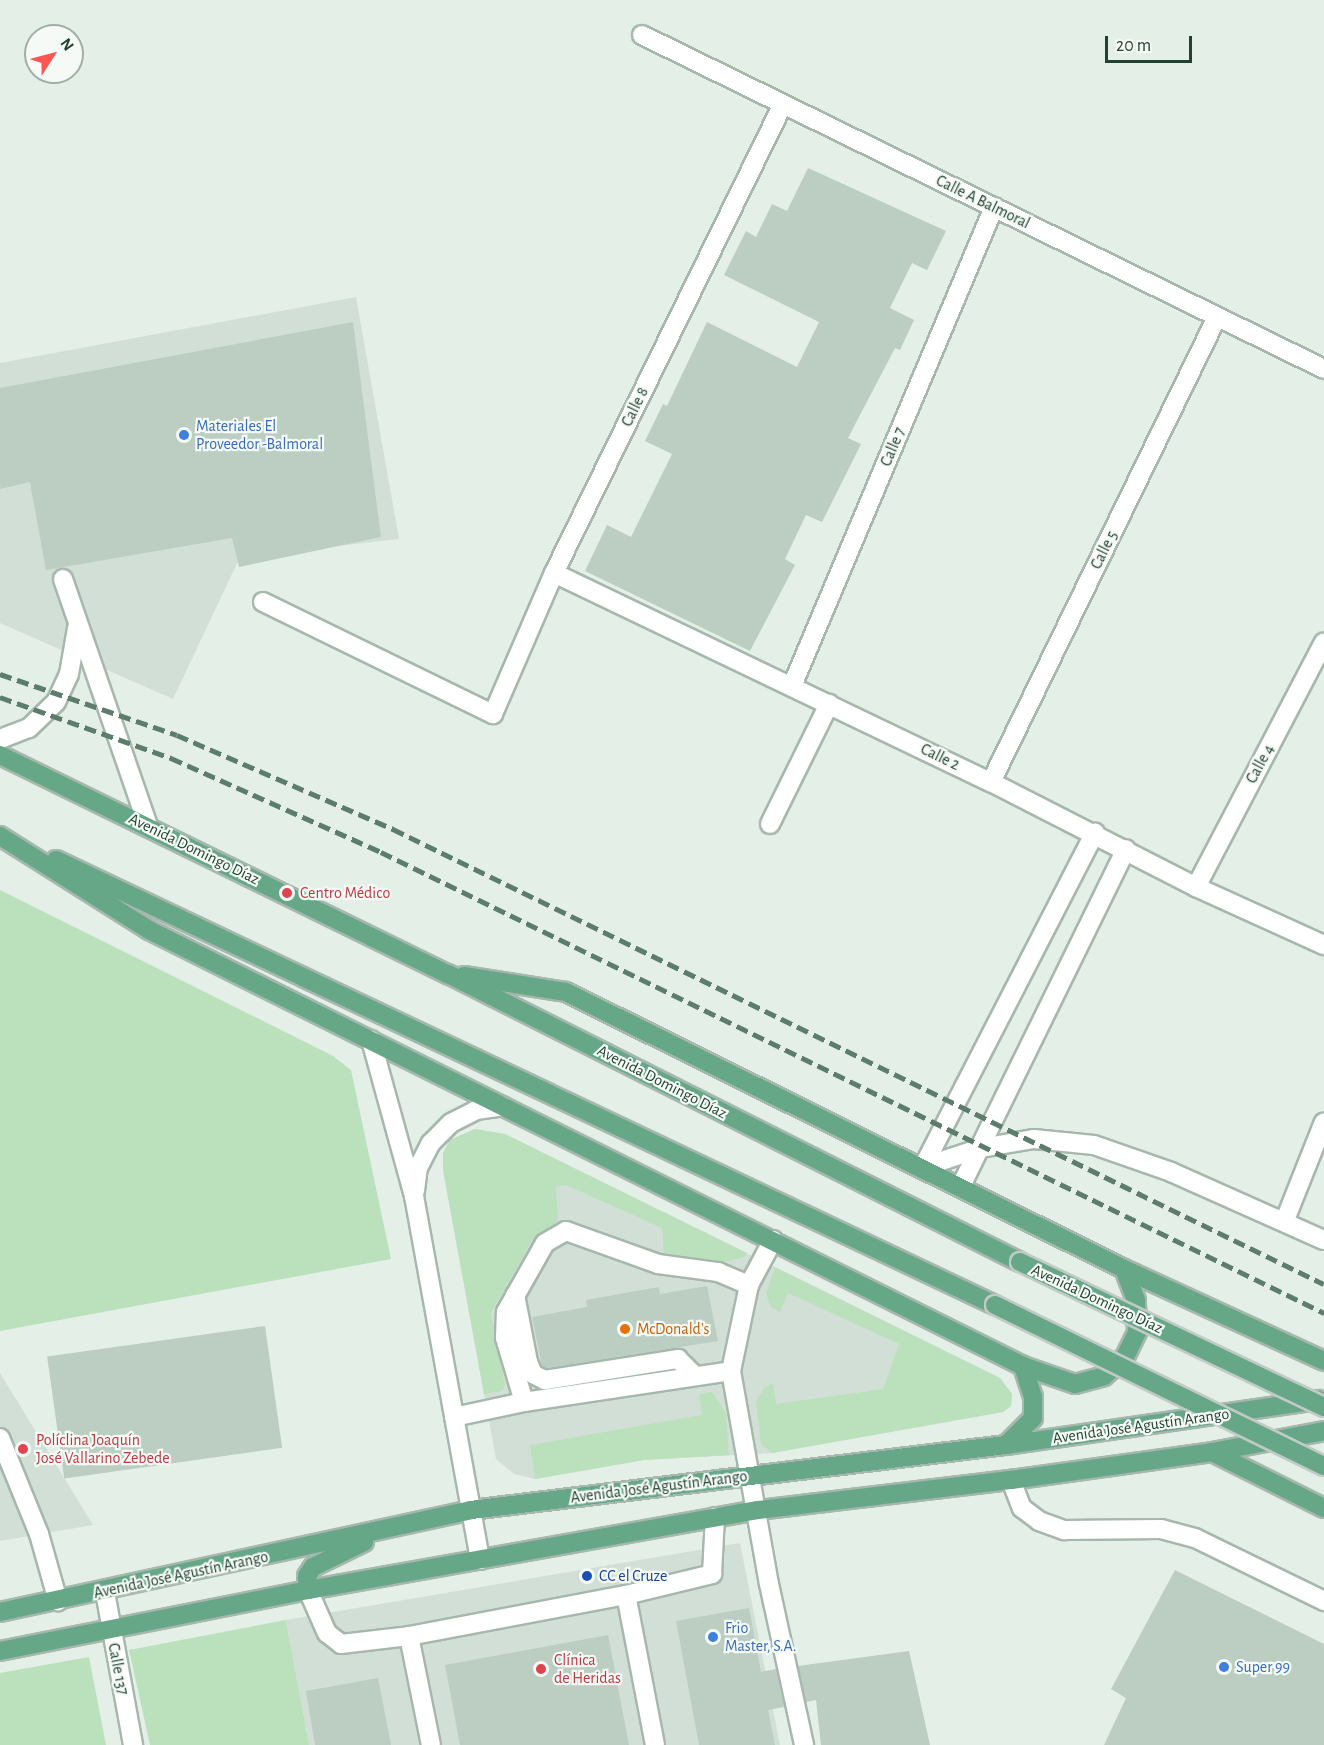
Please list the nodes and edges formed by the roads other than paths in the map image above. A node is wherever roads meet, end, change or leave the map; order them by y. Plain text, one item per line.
1 (642, 35) dead end
2 (783, 104) junction
3 (994, 207) junction
4 (1217, 317) junction
5 (1324, 369) edge
6 (554, 573) junction
7 (63, 579) dead end
8 (262, 602) dead end
9 (78, 626) junction
10 (1324, 642) edge
11 (792, 686) junction
12 (829, 704) junction
13 (0, 739) edge
14 (0, 755) edge
15 (991, 782) junction
16 (770, 824) dead end
17 (148, 826) junction
18 (1095, 833) junction
19 (0, 835) edge
20 (1126, 849) junction
21 (1196, 886) junction
22 (1324, 945) edge
23 (448, 974) junction
24 (371, 1040) junction
25 (503, 1106) junction
26 (1324, 1122) edge
27 (981, 1148) junction
28 (923, 1167) junction
29 (961, 1186) junction
30 (414, 1196) junction
31 (1285, 1220) junction
32 (773, 1240) junction
33 (1324, 1240) edge
34 (1124, 1269) junction
35 (748, 1285) junction
36 (515, 1295) junction
37 (1324, 1361) edge
38 (1023, 1366) junction
39 (731, 1371) junction
40 (695, 1376) junction
41 (1324, 1400) edge
42 (524, 1402) junction
43 (1324, 1407) edge
44 (454, 1417) junction
45 (1324, 1431) edge
46 (0, 1438) edge
47 (1006, 1445) junction
48 (1212, 1452) junction
49 (1324, 1466) edge
50 (750, 1476) junction
51 (1011, 1480) junction
52 (1324, 1508) edge
53 (471, 1510) junction
54 (758, 1510) junction
55 (715, 1517) junction
56 (401, 1526) junction
57 (480, 1560) junction
58 (308, 1590) junction
59 (105, 1592) junction
60 (626, 1595) junction
61 (58, 1601) junction
62 (1324, 1601) edge
63 (0, 1612) edge
64 (111, 1628) junction
65 (409, 1636) junction
66 (0, 1651) edge
67 (133, 1745) edge
68 (431, 1745) edge
69 (655, 1745) edge
70 (804, 1745) edge

1 - 2 street, Calle A Balmoral
2 - 3 street, Calle A Balmoral
2 - 6 street, Calle 8
3 - 4 street, Calle A Balmoral
3 - 11 street, Calle 7
4 - 5 street, Calle A Balmoral
4 - 15 street, Calle 5
6 - 8 street, Calle 8
6 - 11 street, Calle 2
7 - 9 street
9 - 13 street
9 - 17 street
10 - 21 street, Calle 4
11 - 12 street, Calle 2
12 - 15 street, Calle 2
12 - 16 street
14 - 17 main road, Avenida Domingo Díaz
15 - 18 street, Calle 2
17 - 23 main road, Avenida Domingo Díaz
18 - 20 street, Calle 2
18 - 28 street
19 - 24 main road
19 - 49 main road, bridge
20 - 21 street, Calle 2
20 - 27 street
21 - 22 street, Calle 2
23 - 28 main road
23 - 43 main road, Avenida Domingo Díaz, bridge
24 - 25 main road
24 - 30 street
25 - 30 street
25 - 32 main road
26 - 31 street
27 - 28 street
27 - 29 street
27 - 31 street
28 - 29 main road
29 - 34 main road
30 - 44 street
31 - 33 street
32 - 35 street
32 - 38 main road
34 - 37 main road
34 - 38 main road
35 - 36 street
35 - 39 street
36 - 40 street
36 - 42 street
38 - 47 main road
39 - 40 street
39 - 50 street
40 - 42 street
41 - 47 main road, Avenida José Agustín Arango
42 - 44 street
44 - 53 street
45 - 48 main road
46 - 61 street
47 - 50 main road, Avenida José Agustín Arango
48 - 51 main road
48 - 52 main road
50 - 53 main road, Avenida José Agustín Arango
50 - 54 street
51 - 54 main road
51 - 62 street
53 - 56 main road, Avenida José Agustín Arango
53 - 57 street
54 - 55 main road
54 - 70 street
55 - 57 main road
55 - 60 street
56 - 58 main road
56 - 59 main road, Avenida José Agustín Arango
57 - 58 main road
58 - 64 main road
58 - 65 street
59 - 61 main road, Avenida José Agustín Arango
59 - 64 street, Calle 137
60 - 65 street
60 - 69 street
61 - 63 main road, Avenida José Agustín Arango
64 - 66 main road
64 - 67 street, Calle 137
65 - 68 street

